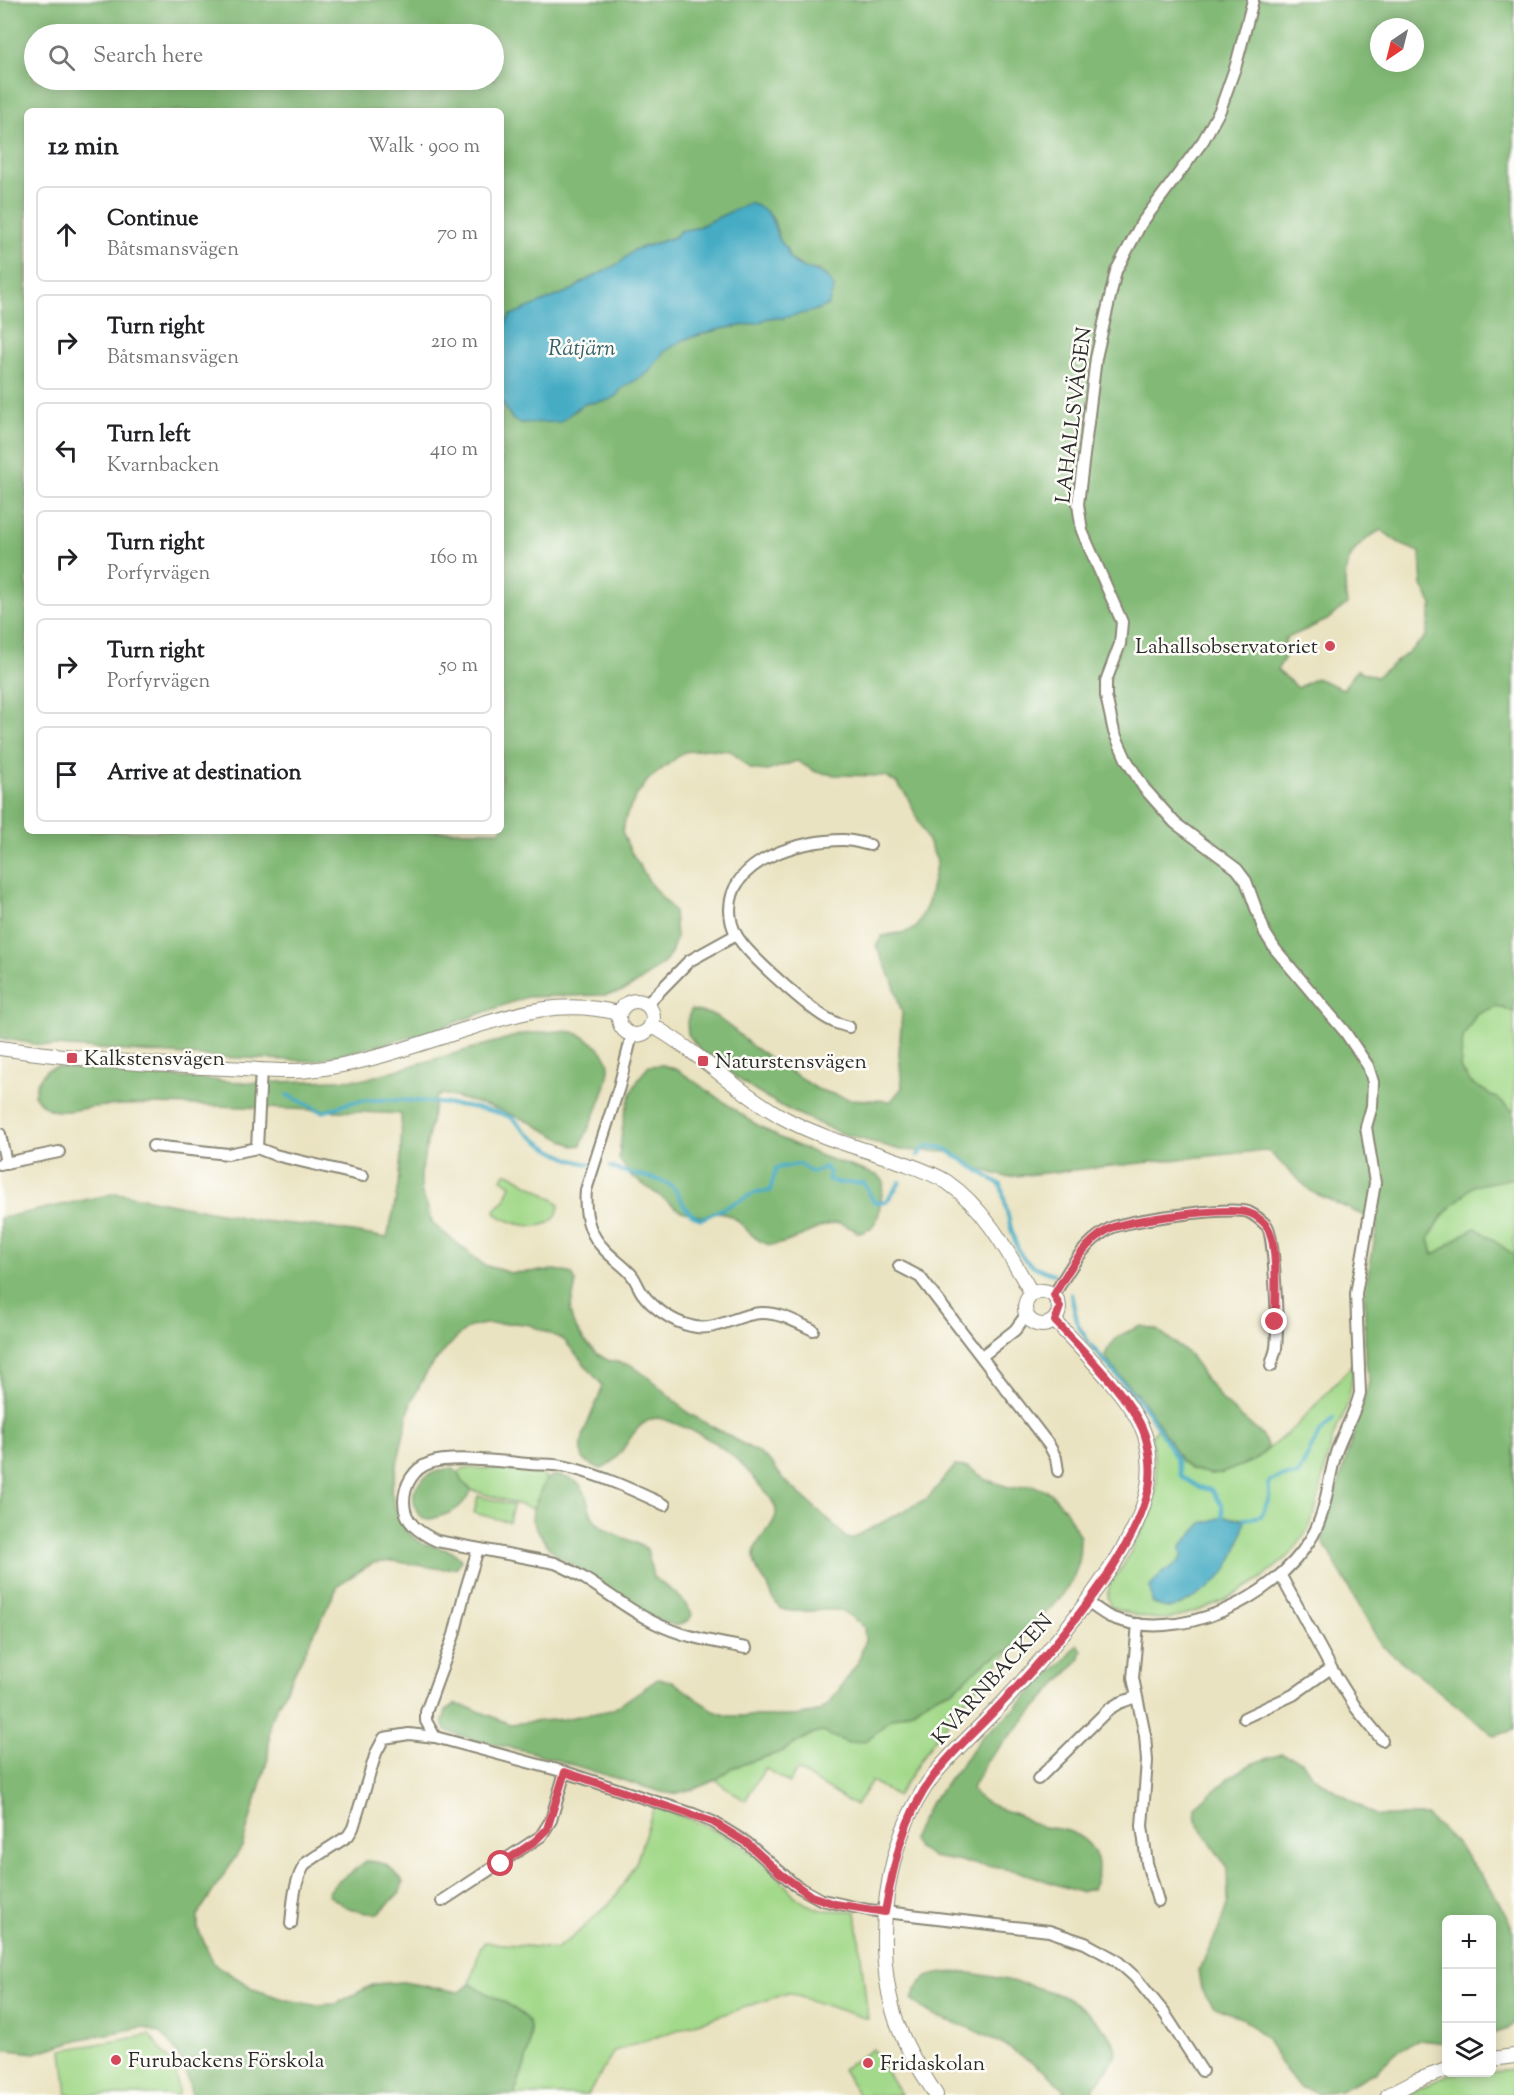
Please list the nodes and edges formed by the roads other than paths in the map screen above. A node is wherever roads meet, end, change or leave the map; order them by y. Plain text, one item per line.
1 (1253, 0) edge
2 (870, 845) dead end
3 (736, 935) junction
4 (647, 1004) junction
5 (619, 1013) junction
6 (651, 1025) junction
7 (849, 1027) dead end
8 (632, 1035) junction
9 (0, 1048) edge
10 (0, 1054) edge
11 (261, 1069) junction
12 (0, 1134) edge
13 (153, 1146) dead end
14 (257, 1149) junction
15 (59, 1152) dead end
16 (3, 1163) edge
17 (363, 1176) dead end
18 (899, 1266) dead end
19 (1032, 1294) junction
20 (1054, 1295) junction
21 (1026, 1315) junction
22 (1055, 1321) junction
23 (813, 1330) dead end
24 (982, 1356) junction
25 (1270, 1366) dead end
26 (1058, 1472) dead end
27 (665, 1505) dead end
28 (478, 1550) junction
29 (1281, 1576) junction
30 (1087, 1602) junction
31 (1138, 1624) junction
32 (746, 1648) dead end
33 (1331, 1668) junction
34 (1136, 1697) junction
35 (1244, 1718) dead end
36 (435, 1737) junction
37 (1382, 1740) dead end
38 (565, 1772) junction
39 (1038, 1779) dead end
40 (1158, 1900) dead end
41 (442, 1901) dead end
42 (885, 1912) junction
43 (291, 1924) dead end
44 (1514, 2056) edge
45 (1496, 2058) edge
46 (1202, 2071) dead end
47 (1442, 2071) edge
48 (936, 2095) edge
49 (1388, 2095) edge

1 - 29 street, LAHALLSVÄGEN
2 - 3 street
3 - 4 street
3 - 7 street
4 - 5 street
4 - 6 street
5 - 8 street
5 - 11 street
6 - 8 street
6 - 19 street
8 - 23 street
9 - 10 street
9 - 11 street
11 - 14 street
12 - 16 street
13 - 14 street
14 - 17 street
15 - 16 street
18 - 24 street
19 - 20 street
19 - 21 street
20 - 22 street
20 - 25 street
21 - 22 street
21 - 24 street
22 - 30 street, KVARNBACKEN
24 - 26 street
27 - 28 street
28 - 32 street
28 - 36 street
29 - 31 street, LAHALLSVÄGEN
29 - 33 street
30 - 31 street, LAHALLSVÄGEN
30 - 42 street, KVARNBACKEN
31 - 34 street
33 - 35 street
33 - 37 street
34 - 39 street
34 - 40 street
36 - 38 street
36 - 43 street
38 - 41 street
38 - 42 street
42 - 46 street
42 - 48 street, KVARNBACKEN
44 - 45 street
47 - 49 street

